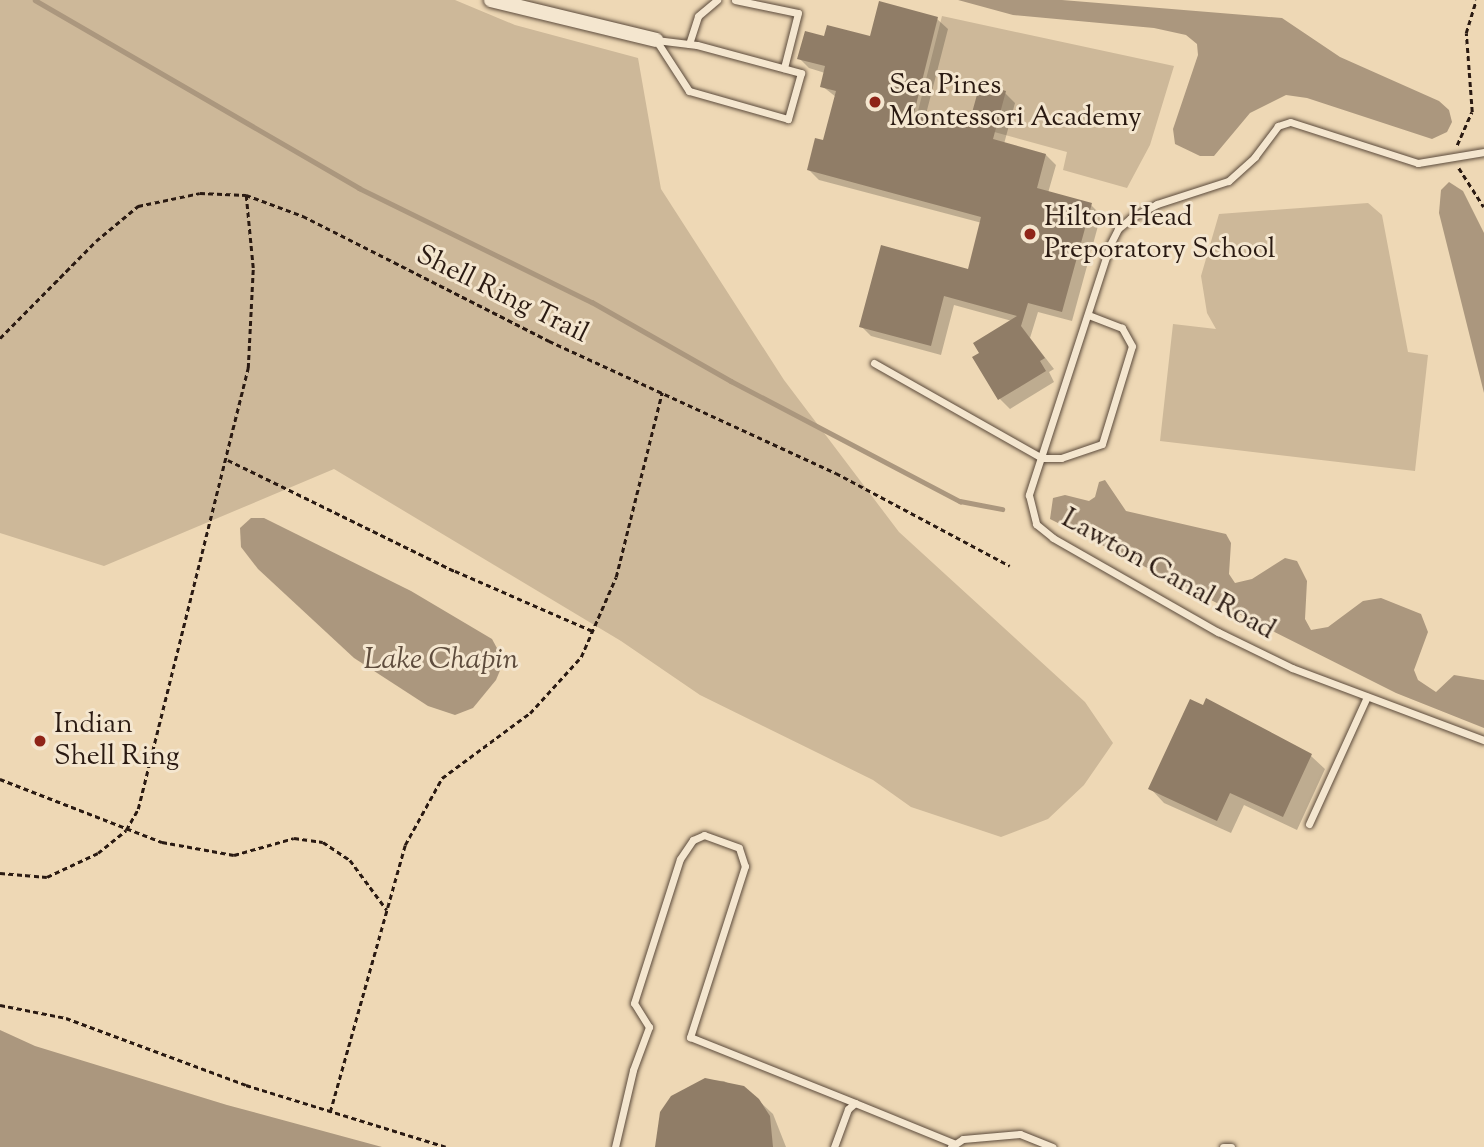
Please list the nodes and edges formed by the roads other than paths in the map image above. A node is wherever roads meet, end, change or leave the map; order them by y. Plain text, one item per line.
1 (491, 0) edge
2 (717, 0) edge
3 (734, 0) edge
4 (656, 40) junction
5 (689, 44) junction
6 (784, 68) junction
7 (1484, 152) edge
8 (1088, 315) junction
9 (874, 363) dead end
10 (1042, 458) junction
11 (1367, 697) junction
12 (1484, 740) edge
13 (1309, 824) dead end
14 (855, 1103) junction
15 (952, 1145) edge
16 (615, 1147) edge
17 (834, 1147) edge
18 (1053, 1147) edge
19 (1223, 1147) edge
20 (1231, 1147) edge

1 - 4 street
2 - 5 lane
3 - 6 lane
4 - 5 lane
4 - 6 lane
5 - 6 lane
7 - 8 lane, Lawton Canal Road
8 - 10 lane, Lawton Canal Road
8 - 10 lane
9 - 10 lane
10 - 11 lane, Lawton Canal Road
11 - 12 lane, Lawton Canal Road
11 - 13 lane
14 - 15 lane
14 - 16 lane
14 - 17 lane
15 - 18 lane
19 - 20 lane

